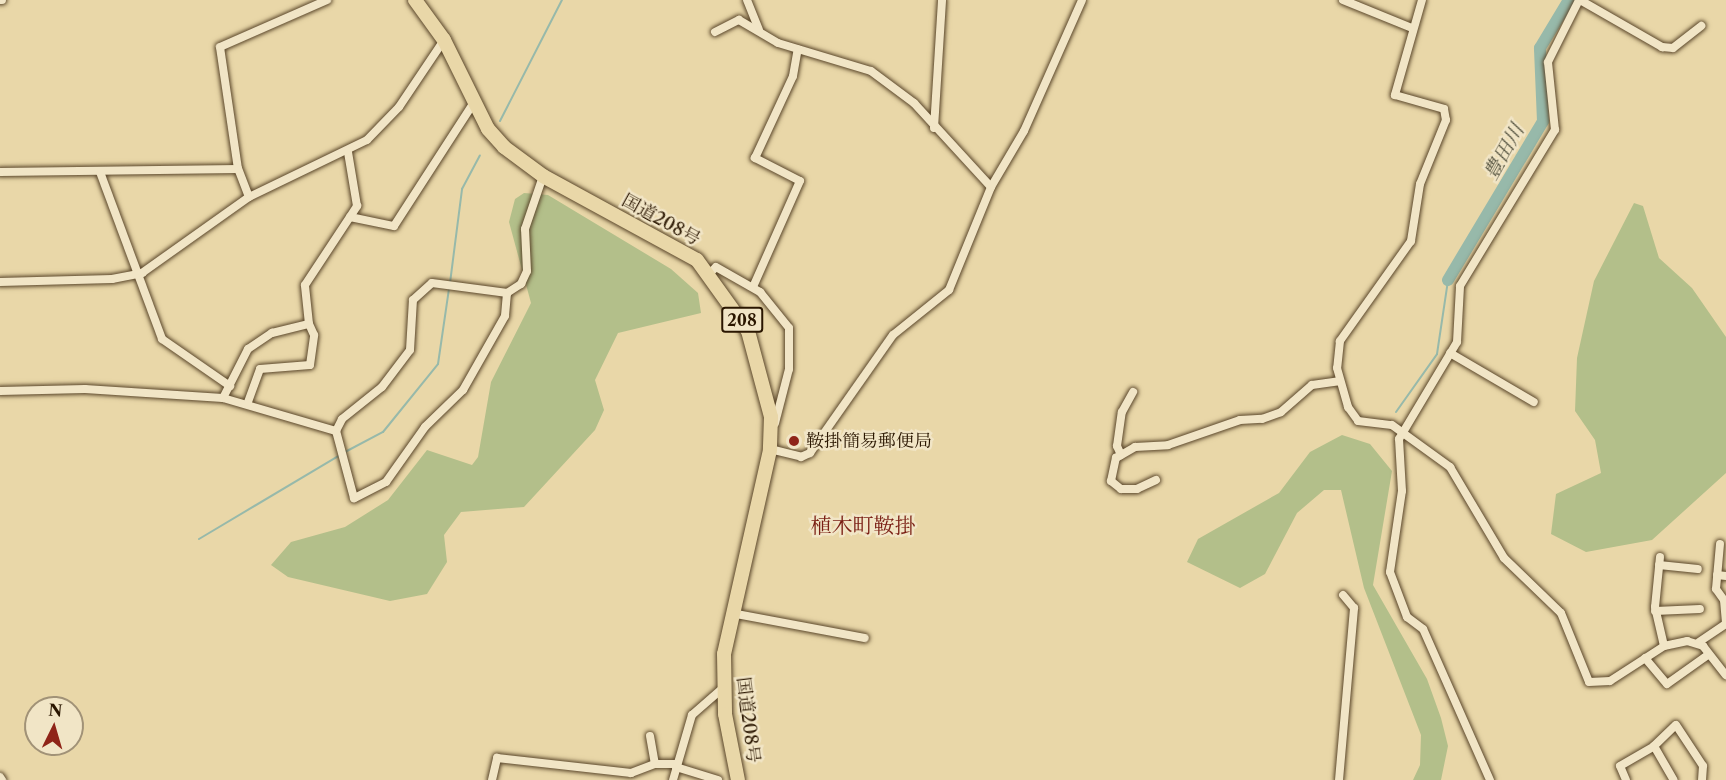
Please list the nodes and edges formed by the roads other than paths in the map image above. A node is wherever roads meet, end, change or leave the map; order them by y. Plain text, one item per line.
1 (327, 0) edge
2 (416, 0) edge
3 (747, 0) edge
4 (942, 0) edge
5 (1082, 0) edge
6 (1343, 0) edge
7 (1422, 0) edge
8 (1580, 0) edge
9 (1701, 26) dead end
10 (1412, 28) junction
11 (760, 31) junction
12 (715, 32) dead end
13 (444, 40) junction
14 (798, 49) junction
15 (473, 104) junction
16 (934, 130) junction
17 (348, 152) junction
18 (238, 169) junction
19 (0, 172) edge
20 (100, 172) junction
21 (543, 176) junction
22 (991, 187) junction
23 (249, 197) junction
24 (351, 217) junction
25 (710, 273) junction
26 (135, 275) junction
27 (0, 282) edge
28 (753, 287) junction
29 (507, 293) junction
30 (309, 324) junction
31 (1450, 353) junction
32 (1339, 381) junction
33 (230, 386) junction
34 (0, 391) edge
35 (1133, 392) dead end
36 (224, 398) junction
37 (248, 402) junction
38 (1534, 402) dead end
39 (1400, 430) junction
40 (336, 431) junction
41 (770, 450) junction
42 (1121, 455) junction
43 (1156, 480) dead end
44 (1720, 544) dead end
45 (1698, 569) dead end
46 (1717, 575) junction
47 (1726, 576) edge
48 (1343, 595) dead end
49 (1700, 609) dead end
50 (1656, 610) junction
51 (730, 612) junction
52 (1726, 624) edge
53 (865, 638) dead end
54 (1699, 642) junction
55 (1664, 646) junction
56 (1708, 655) junction
57 (1645, 658) junction
58 (1726, 675) edge
59 (723, 688) junction
60 (650, 736) dead end
61 (1654, 746) junction
62 (655, 764) junction
63 (676, 765) junction
64 (492, 780) edge
65 (673, 780) edge
66 (718, 780) edge
67 (738, 780) edge
68 (1339, 780) edge
69 (1490, 780) edge
70 (1626, 780) edge
71 (1674, 780) edge
72 (1702, 780) edge

1 - 18 street
2 - 13 highway, 国道208号 / 208
3 - 11 street
4 - 16 street
5 - 22 street
6 - 10 street
7 - 10 street
8 - 9 street
8 - 31 street
10 - 32 street
11 - 12 street
11 - 14 street
13 - 15 highway, 国道208号 / 208
13 - 17 street
14 - 16 street
14 - 28 street
15 - 21 highway, 国道208号 / 208
15 - 24 street
16 - 22 street
17 - 23 street
17 - 24 street
18 - 20 street
18 - 23 street
19 - 20 street
20 - 26 street
21 - 25 highway, 国道208号 / 208
21 - 29 street
22 - 41 street
23 - 26 street
24 - 30 street
25 - 28 street
25 - 41 highway, 国道208号 / 208
26 - 27 street
26 - 33 street
28 - 41 street
29 - 40 street
29 - 40 street
30 - 33 street
30 - 37 street
31 - 38 street
31 - 39 street
32 - 39 street
32 - 42 street
33 - 36 street
34 - 36 street
35 - 42 street
36 - 37 street
37 - 40 street
39 - 57 street
39 - 69 street
41 - 51 highway, 国道208号 / 208
42 - 43 street
44 - 46 street
45 - 50 street
46 - 47 street
46 - 52 street
48 - 68 street
49 - 50 street
50 - 55 street
51 - 53 street
51 - 59 highway, 国道208号 / 208
52 - 54 street
54 - 55 street
54 - 56 street
55 - 57 street
56 - 57 street
56 - 58 street
59 - 63 street
59 - 67 highway, 国道208号 / 208
60 - 62 street
61 - 70 street
61 - 71 street
61 - 72 street
62 - 63 street
62 - 64 street
63 - 65 street
63 - 66 street

